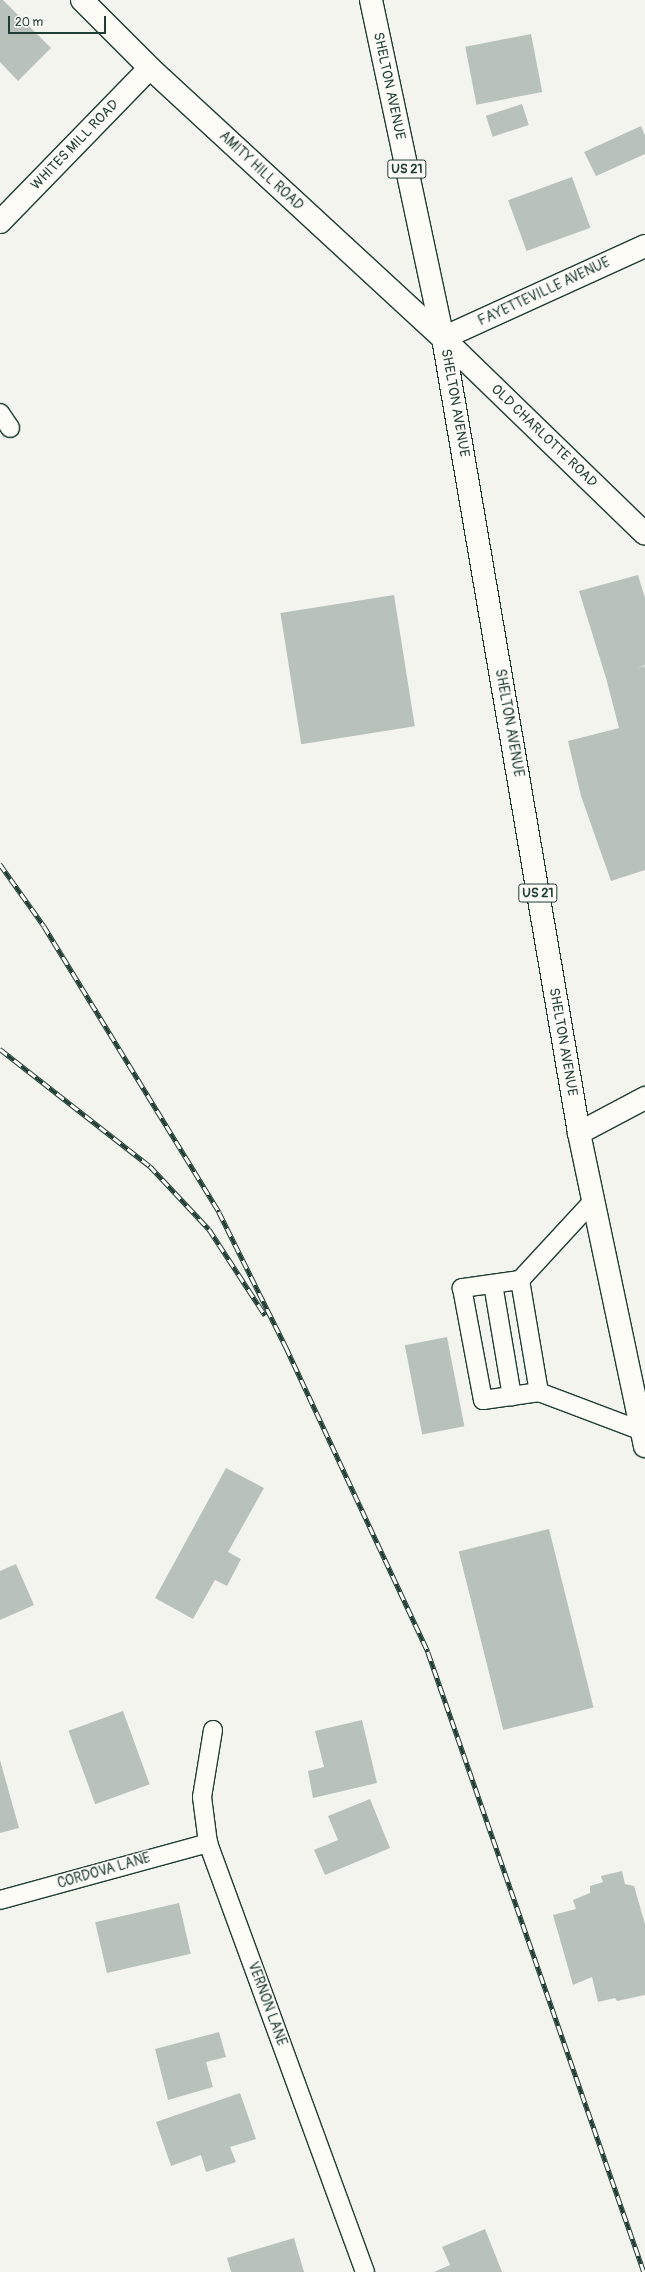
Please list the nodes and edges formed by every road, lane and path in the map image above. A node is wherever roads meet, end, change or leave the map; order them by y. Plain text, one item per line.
1 (82, 0) edge
2 (371, 0) edge
3 (150, 68) junction
4 (0, 222) edge
5 (645, 246) edge
6 (443, 338) junction
7 (0, 413) edge
8 (10, 428) dead end
9 (645, 534) edge
10 (645, 1098) edge
11 (579, 1133) junction
12 (593, 1202) junction
13 (520, 1280) junction
14 (493, 1284) junction
15 (539, 1392) junction
16 (512, 1396) junction
17 (643, 1438) edge
18 (213, 1730) dead end
19 (208, 1842) junction
20 (0, 1900) edge
21 (365, 2272) edge

1 - 3 main road, AMITY HILL ROAD
2 - 6 main road, SHELTON AVENUE / US 21
3 - 4 main road, WHITES MILL ROAD
3 - 6 main road, AMITY HILL ROAD
5 - 6 main road, FAYETTEVILLE AVENUE
6 - 9 main road, OLD CHARLOTTE ROAD
6 - 11 main road, SHELTON AVENUE / US 21
7 - 8 lane
10 - 11 main road
11 - 12 main road, SHELTON AVENUE / US 21
12 - 13 lane
12 - 17 main road, SHELTON AVENUE / US 21
13 - 14 lane
13 - 15 lane
14 - 16 lane
14 - 16 lane
15 - 16 lane
15 - 17 lane
18 - 19 lane, VERNON LANE
19 - 20 lane, CORDOVA LANE
19 - 21 lane, VERNON LANE

